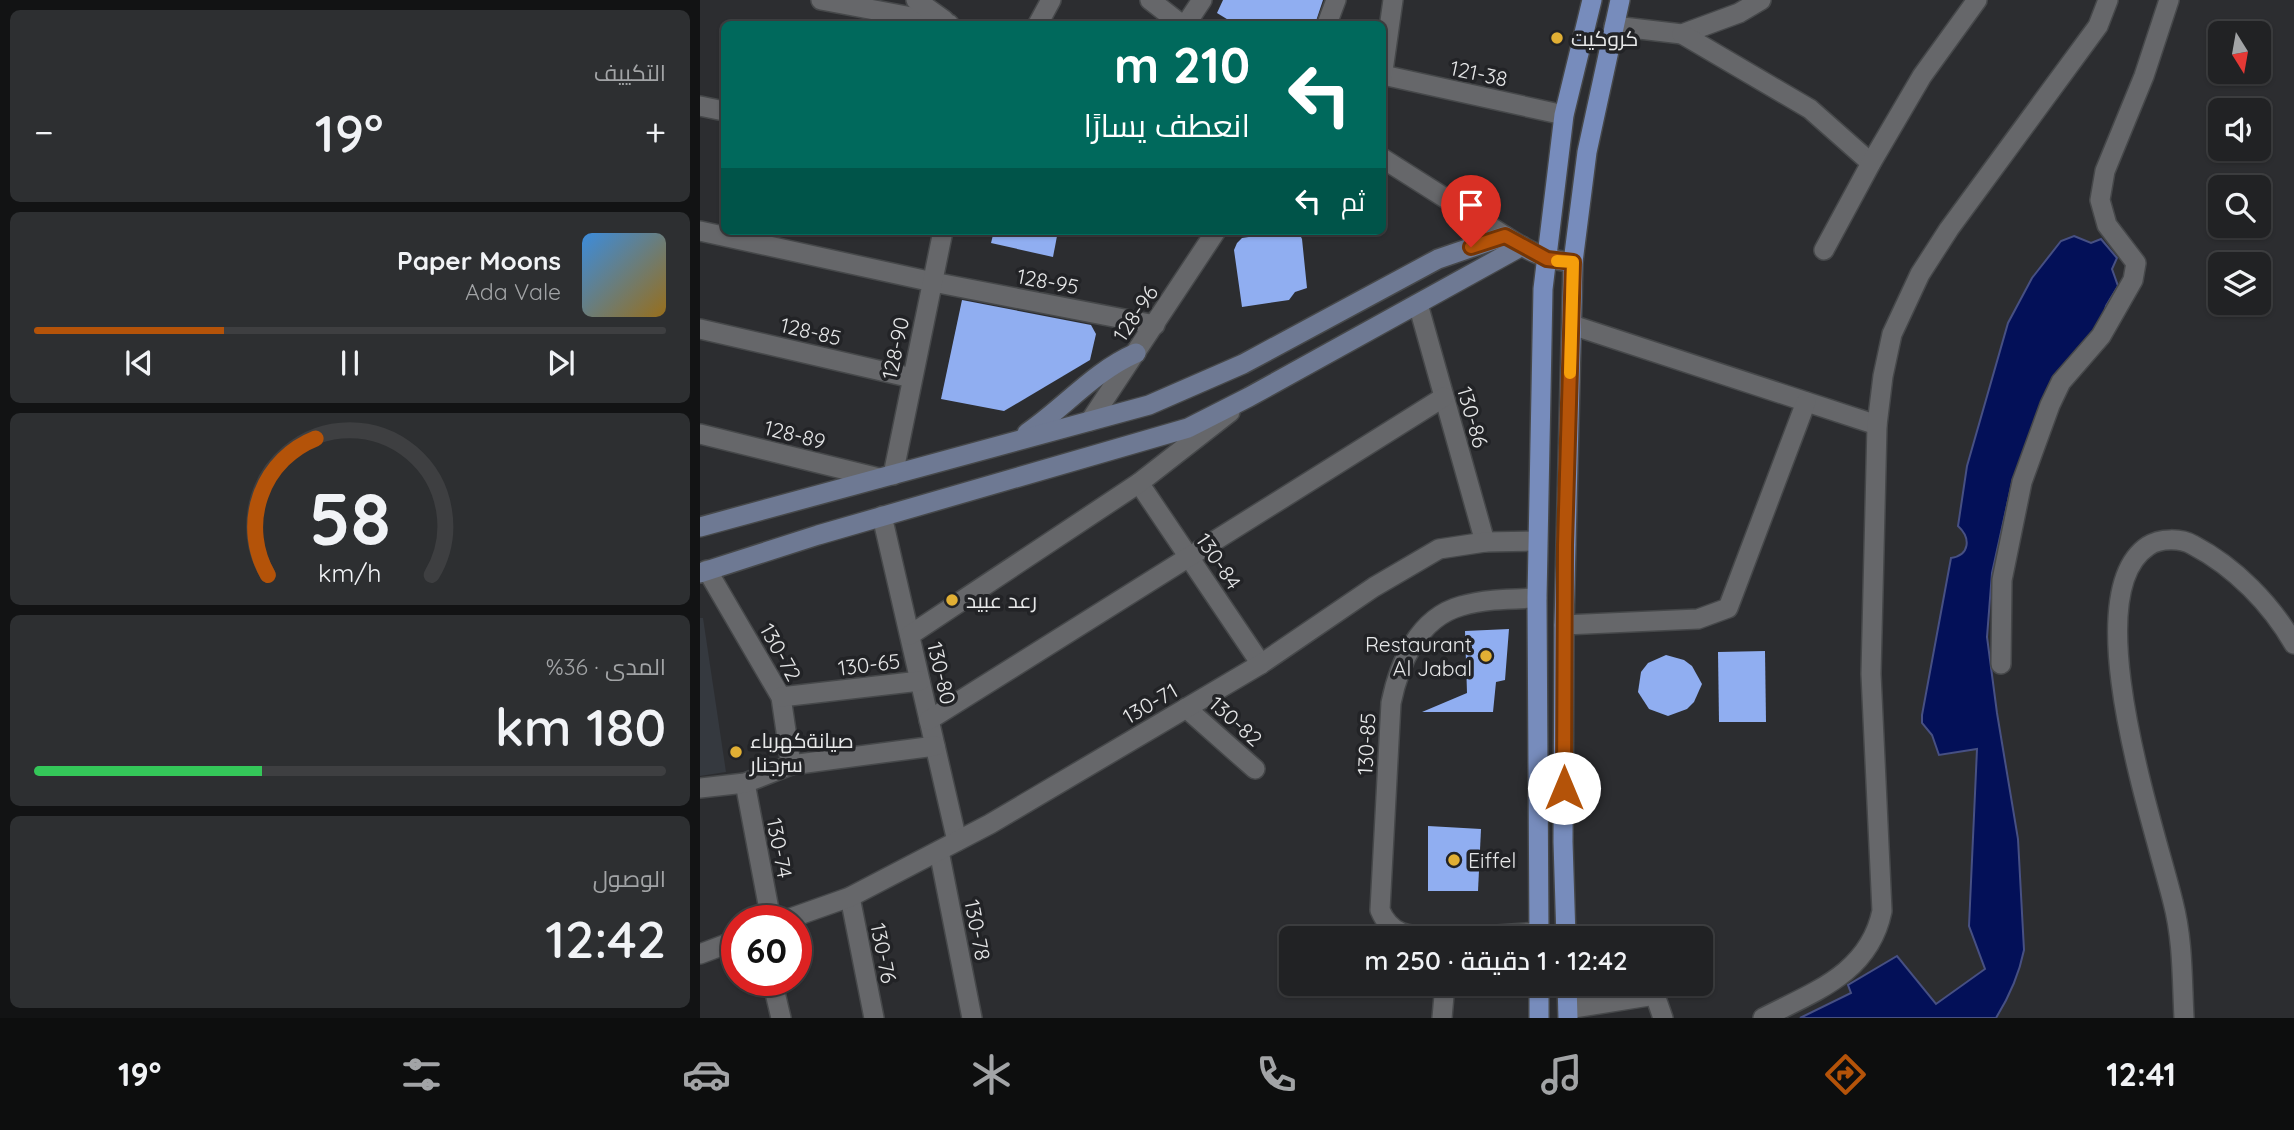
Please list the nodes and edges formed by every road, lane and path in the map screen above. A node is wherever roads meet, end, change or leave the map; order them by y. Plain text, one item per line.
1 (821, 0) edge
2 (916, 0) edge
3 (1051, 0) edge
4 (1150, 0) edge
5 (1202, 0) edge
6 (1336, 0) edge
7 (1393, 0) edge
8 (1592, 0) edge
9 (1620, 0) edge
10 (1761, 0) edge
11 (1977, 0) edge
12 (2108, 0) edge
13 (2169, 0) edge
14 (932, 21) edge
15 (944, 21) edge
16 (1040, 21) edge
17 (1177, 21) edge
18 (1188, 21) edge
19 (1328, 21) edge
20 (1614, 26) junction
21 (1682, 34) junction
22 (1386, 54) edge
23 (1386, 78) edge
24 (700, 106) edge
25 (721, 110) edge
26 (1564, 115) junction
27 (1386, 161) edge
28 (1871, 163) junction
29 (700, 232) edge
30 (942, 235) edge
31 (1213, 235) edge
32 (1514, 241) junction
33 (1824, 250) dead end
34 (1547, 259) junction
35 (1573, 262) junction
36 (933, 282) junction
37 (1418, 304) junction
38 (1322, 323) junction
39 (1155, 325) junction
40 (1572, 326) junction
41 (700, 328) edge
42 (1337, 348) junction
43 (1136, 353) junction
44 (912, 378) junction
45 (1248, 397) junction
46 (1444, 397) junction
47 (1806, 402) junction
48 (1090, 421) junction
49 (1877, 425) junction
50 (700, 434) edge
51 (1013, 442) junction
52 (1096, 453) junction
53 (886, 476) junction
54 (1139, 483) junction
55 (882, 516) junction
56 (700, 527) edge
57 (1537, 541) junction
58 (1485, 542) junction
59 (1188, 556) junction
60 (704, 571) edge
61 (1537, 598) junction
62 (1564, 625) junction
63 (910, 635) junction
64 (2294, 644) edge
65 (1261, 664) junction
66 (2001, 664) dead end
67 (920, 681) junction
68 (781, 697) junction
69 (1186, 708) junction
70 (929, 720) junction
71 (935, 746) junction
72 (791, 765) junction
73 (1255, 769) dead end
74 (745, 783) junction
75 (700, 788) edge
76 (957, 841) junction
77 (939, 852) junction
78 (850, 897) junction
79 (768, 905) edge
80 (812, 910) edge
81 (1389, 926) edge
82 (1539, 926) edge
83 (1566, 926) edge
84 (721, 946) edge
85 (700, 954) edge
86 (776, 996) edge
87 (1445, 996) edge
88 (1539, 996) edge
89 (1568, 1013) edge
90 (781, 1018) edge
91 (874, 1018) edge
92 (972, 1018) edge
93 (1442, 1018) edge
94 (1539, 1018) edge
95 (1663, 1018) edge
96 (1763, 1018) edge
97 (2184, 1018) edge

1 - 14 street
2 - 15 street
3 - 16 street
4 - 17 street
5 - 18 street
6 - 19 street
7 - 22 street
8 - 26 main road
9 - 20 main road
10 - 21 street
11 - 28 street
12 - 49 street
13 - 66 street
20 - 21 street
20 - 35 main road
21 - 28 street
23 - 26 street, 121-38
24 - 25 street
26 - 34 main road
27 - 32 street
28 - 33 street
29 - 36 street, 128-95
30 - 36 street, 128-90
31 - 39 street, 128-96
32 - 34 main road
32 - 37 main road
32 - 38 main road
34 - 35 main road
34 - 57 main road
35 - 40 main road
36 - 39 street, 128-95
36 - 44 street, 128-90
37 - 42 main road
37 - 46 street, 130-86
38 - 42 main road
38 - 48 main road
39 - 43 street, 128-96
40 - 47 street
40 - 62 main road
41 - 44 street, 128-85
42 - 45 main road
43 - 48 street, 128-96
43 - 51 main road
44 - 53 street, 128-90
45 - 52 main road
45 - 54 street
46 - 58 street, 130-86
46 - 59 street
47 - 49 street
47 - 62 street
48 - 51 main road
48 - 52 main road
49 - 96 street
50 - 53 street, 128-89
51 - 53 main road
52 - 55 main road
53 - 56 main road
54 - 59 street, 130-84
54 - 63 street
55 - 60 main road
55 - 63 street, 130-80
57 - 58 street, 130-71
57 - 61 main road
58 - 65 street, 130-71
59 - 65 street, 130-84
59 - 70 street
60 - 68 street, 130-72
61 - 81 street, 130-85
61 - 82 main road
62 - 83 main road
63 - 67 street, 130-80
64 - 97 street
65 - 69 street, 130-71
67 - 68 street, 130-65
67 - 70 street, 130-80
68 - 72 street, 130-72
69 - 73 street, 130-82
69 - 76 street, 130-71
70 - 71 street, 130-80
71 - 72 street
71 - 76 street, 130-80
72 - 74 street
74 - 75 street
74 - 79 street, 130-74
76 - 77 street, 130-71
77 - 78 street, 130-71
77 - 92 street, 130-78
78 - 80 street, 130-71
78 - 91 street, 130-76
84 - 85 street
86 - 90 street
87 - 93 street
88 - 94 main road
89 - 95 street

